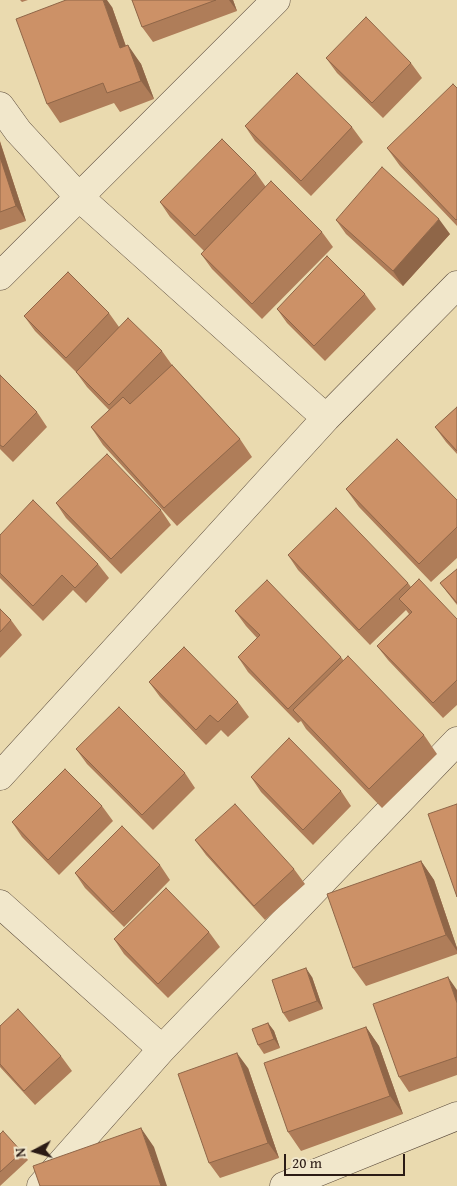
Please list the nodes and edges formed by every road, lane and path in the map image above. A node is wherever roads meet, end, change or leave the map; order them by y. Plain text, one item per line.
1 (276, 0) edge
2 (0, 106) edge
3 (79, 197) junction
4 (0, 276) edge
5 (457, 285) edge
6 (326, 418) junction
7 (457, 741) edge
8 (0, 776) edge
9 (0, 904) edge
10 (162, 1049) junction
11 (457, 1116) edge
12 (41, 1186) edge
13 (284, 1186) edge

1 - 3 street
2 - 3 street
3 - 4 street
3 - 6 street
5 - 6 street
6 - 8 street
7 - 10 street
9 - 10 street
10 - 12 street
11 - 13 street

